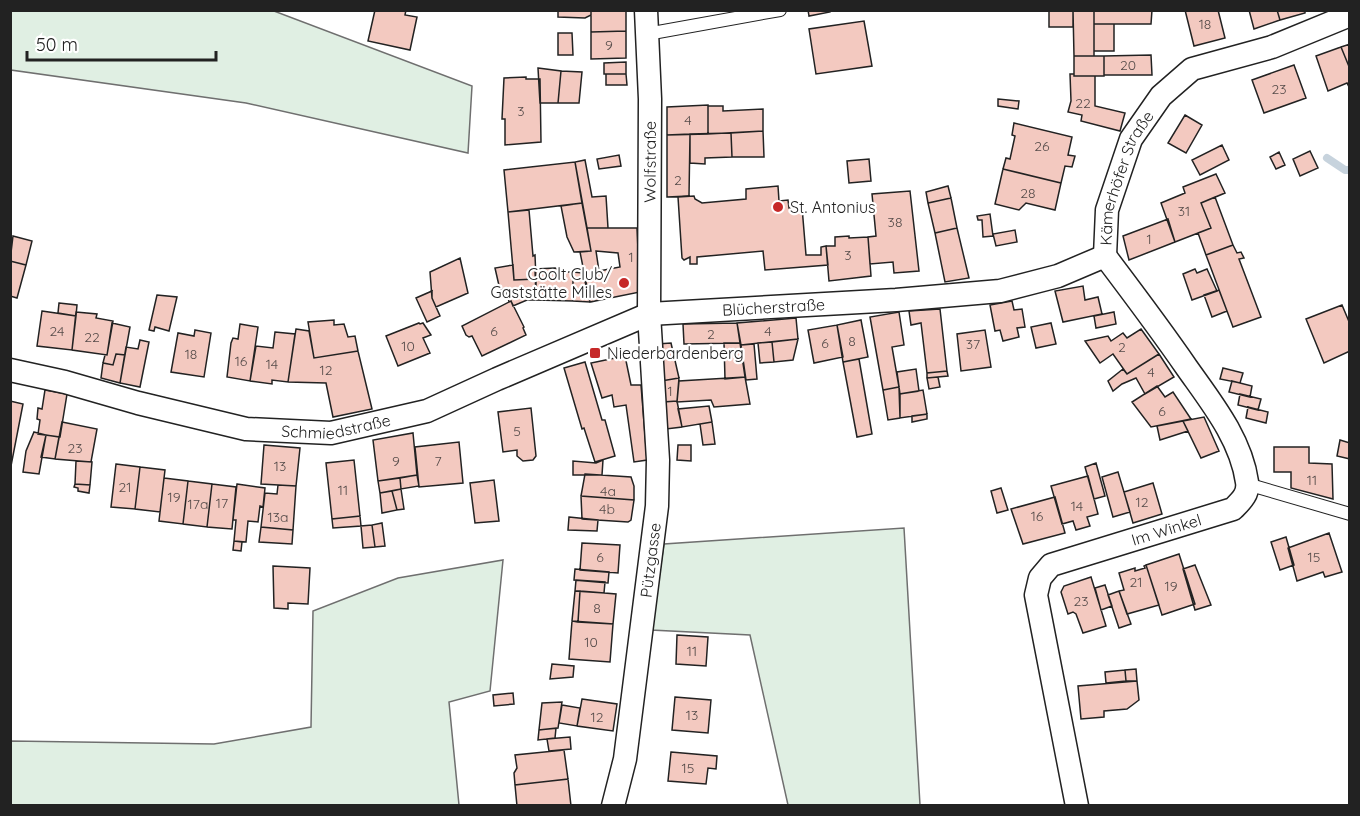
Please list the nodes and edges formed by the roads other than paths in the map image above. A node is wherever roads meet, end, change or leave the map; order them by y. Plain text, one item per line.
1 (646, 10) edge
2 (780, 10) edge
3 (1350, 15) edge
4 (647, 34) junction
5 (1105, 256) junction
6 (896, 300) joint
7 (649, 314) junction
8 (10, 370) edge
9 (1247, 484) junction
10 (1350, 514) edge
11 (613, 806) edge
12 (1077, 806) edge

1 - 4 street, Wolfstraße
2 - 4 lane
3 - 5 street, Kämerhöfer Straße
4 - 7 street, Wolfstraße
5 - 6 street, Kämerhöfer Straße
5 - 9 street
6 - 7 street, Blücherstraße
7 - 8 street, Schmiedstraße
7 - 11 street, Pützgasse
9 - 10 lane
9 - 12 street, Im Winkel

